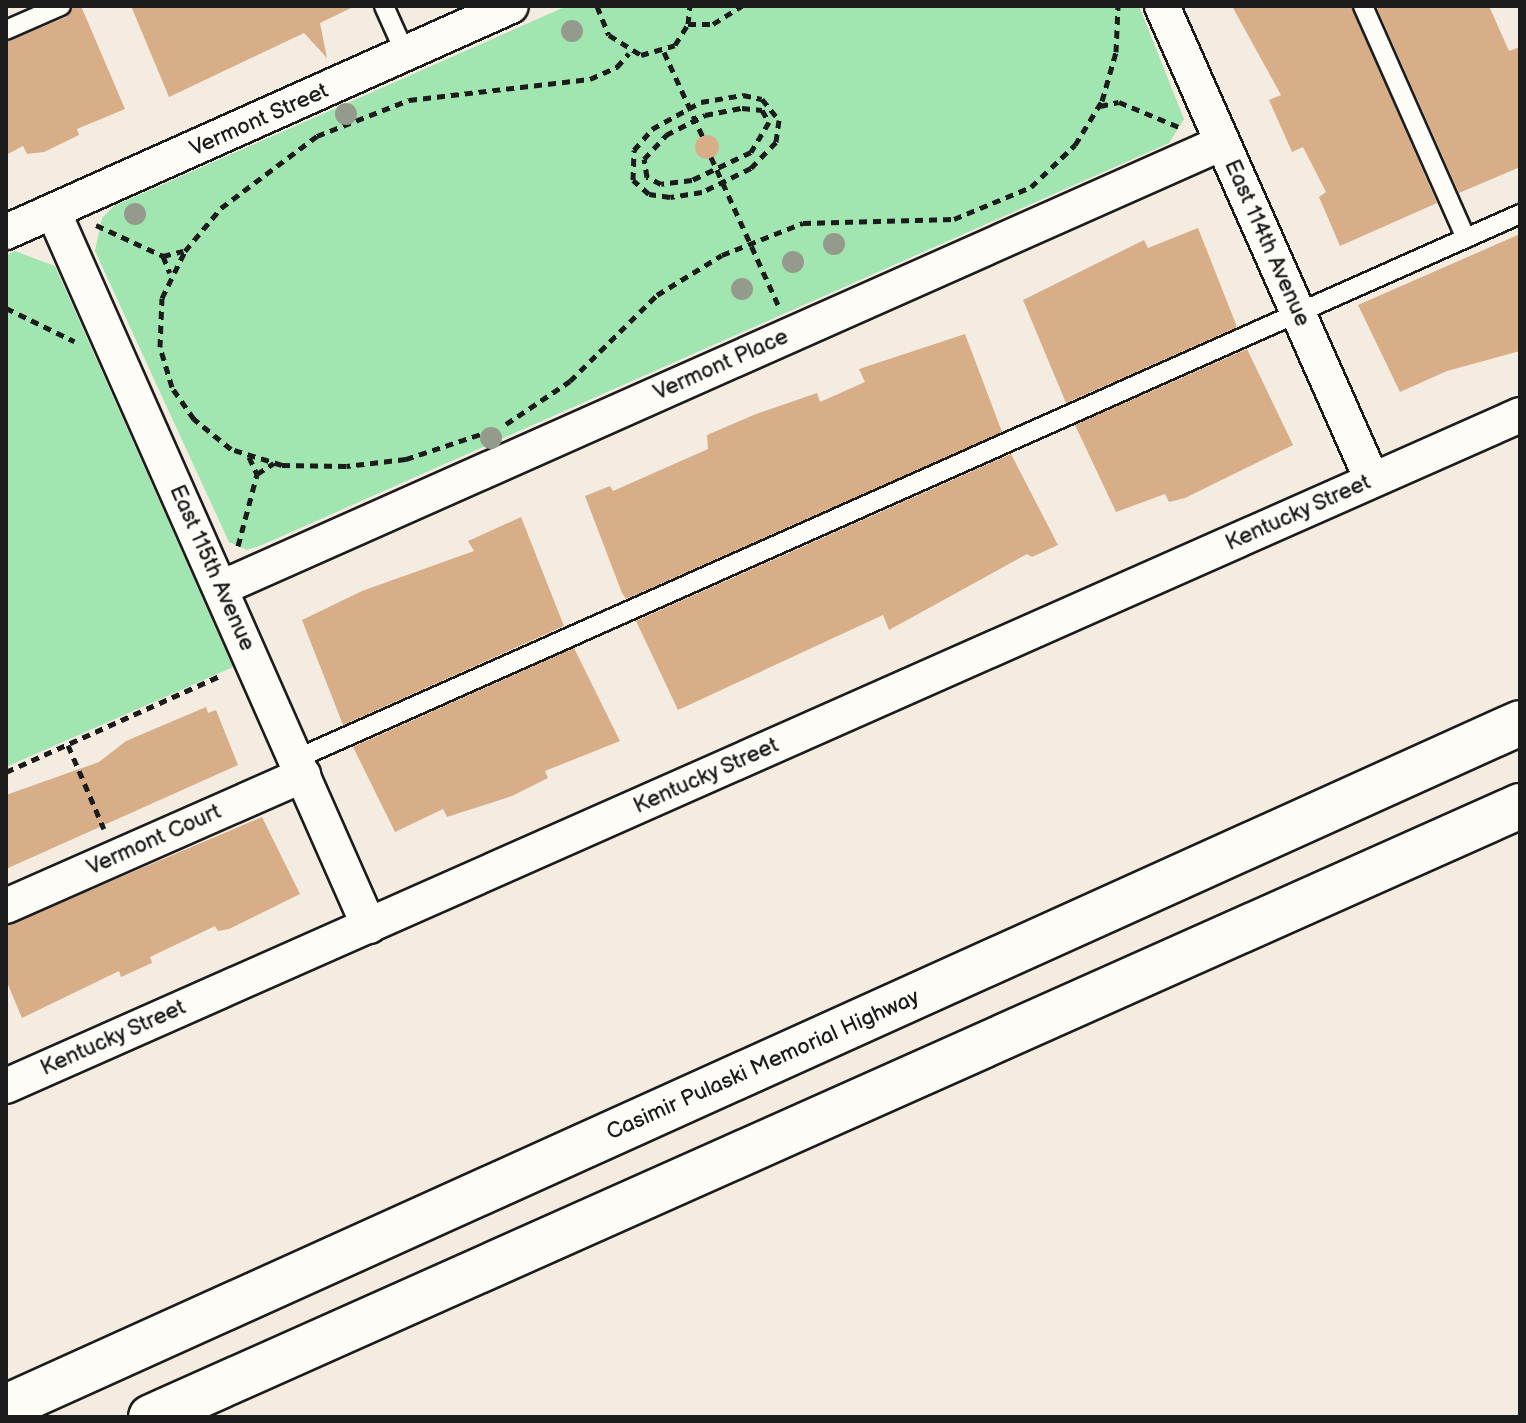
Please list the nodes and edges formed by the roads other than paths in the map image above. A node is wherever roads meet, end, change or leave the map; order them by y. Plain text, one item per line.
1 (61, 6) edge
2 (384, 6) edge
3 (511, 6) edge
4 (1162, 6) edge
5 (1363, 6) edge
6 (6, 30) edge
7 (406, 55) junction
8 (1222, 143) junction
9 (53, 211) junction
10 (1520, 214) edge
11 (6, 232) edge
12 (1466, 238) junction
13 (1299, 313) junction
14 (1520, 415) edge
15 (1372, 480) junction
16 (221, 588) junction
17 (1520, 723) edge
18 (300, 767) junction
19 (1520, 806) edge
20 (6, 906) edge
21 (369, 926) junction
22 (6, 1086) edge
23 (6, 1407) edge
24 (151, 1417) edge

1 - 6 lane
2 - 7 lane
3 - 7 street, Vermont Street
4 - 8 street, East 114th Avenue
5 - 12 lane
7 - 9 street, Vermont Street
8 - 13 street, East 114th Avenue
8 - 16 street, Vermont Place
9 - 11 street, Vermont Street
9 - 16 street, East 115th Avenue
10 - 12 lane
12 - 13 lane
13 - 15 street, East 114th Avenue
13 - 18 lane
14 - 15 street, Kentucky Street
15 - 21 street, Kentucky Street
16 - 18 street, East 115th Avenue
17 - 23 highway, Casimir Pulaski Memorial Highway
18 - 20 street, Vermont Court
18 - 21 street, East 115th Avenue
19 - 24 highway
21 - 22 street, Kentucky Street

